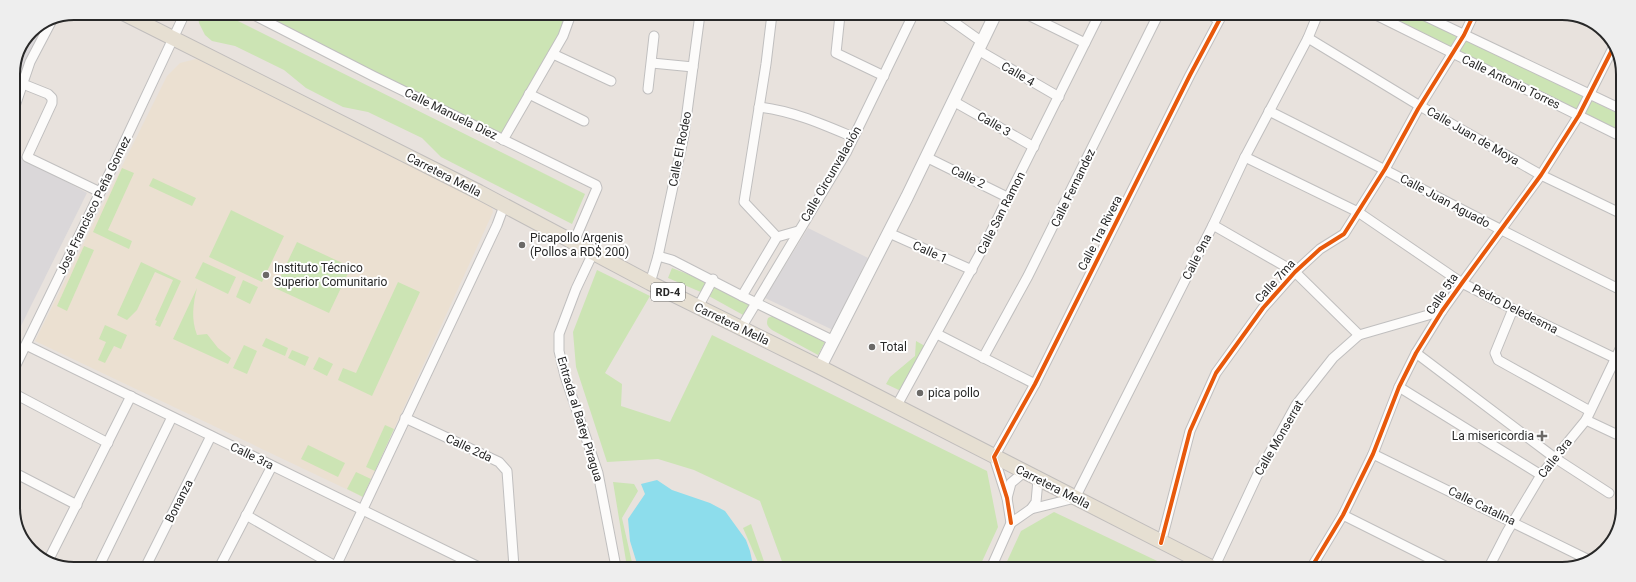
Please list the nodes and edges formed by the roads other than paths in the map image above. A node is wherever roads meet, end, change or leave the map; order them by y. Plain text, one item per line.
1 (137, 20) edge
2 (182, 20) edge
3 (264, 20) edge
4 (570, 20) edge
5 (699, 20) edge
6 (771, 20) edge
7 (839, 20) edge
8 (911, 20) edge
9 (950, 20) edge
10 (993, 20) edge
11 (1038, 20) edge
12 (1096, 20) edge
13 (1156, 20) edge
14 (1219, 20) edge
15 (1315, 20) edge
16 (1386, 20) edge
17 (1433, 20) edge
18 (1471, 20) edge
19 (49, 26) edge
20 (1464, 35) junction
21 (654, 36) dead end
22 (173, 38) junction
23 (1308, 38) junction
24 (1085, 43) junction
25 (980, 46) junction
26 (1611, 52) edge
27 (1452, 53) junction
28 (553, 54) junction
29 (652, 63) junction
30 (693, 67) junction
31 (884, 76) junction
32 (611, 81) dead end
33 (23, 84) junction
34 (648, 89) dead end
35 (20, 92) edge
36 (529, 94) junction
37 (1590, 95) junction
38 (1059, 97) junction
39 (953, 101) junction
40 (1420, 106) junction
41 (759, 107) junction
42 (1616, 107) edge
43 (1269, 111) junction
44 (1578, 115) junction
45 (584, 120) dead end
46 (1616, 134) edge
47 (854, 137) junction
48 (503, 140) junction
49 (1034, 147) junction
50 (926, 157) junction
51 (1245, 157) junction
52 (1385, 170) junction
53 (1541, 176) junction
54 (100, 192) junction
55 (1009, 198) junction
56 (504, 206) junction
57 (1616, 211) edge
58 (1358, 212) junction
59 (1213, 225) junction
60 (1500, 230) junction
61 (798, 231) junction
62 (889, 233) junction
63 (777, 237) junction
64 (572, 242) junction
65 (593, 253) junction
66 (658, 256) junction
67 (972, 270) junction
68 (1295, 272) junction
69 (713, 280) junction
70 (650, 283) junction
71 (1462, 283) junction
72 (1616, 288) edge
73 (742, 296) junction
74 (757, 304) junction
75 (698, 307) junction
76 (1513, 309) junction
77 (1442, 311) junction
78 (741, 328) junction
79 (936, 334) junction
80 (1359, 334) junction
81 (834, 341) junction
82 (26, 345) junction
83 (1416, 353) junction
84 (20, 357) edge
85 (983, 358) junction
86 (1616, 359) edge
87 (1616, 364) edge
88 (820, 367) junction
89 (1035, 384) junction
90 (1399, 387) junction
91 (132, 396) junction
92 (20, 398) edge
93 (896, 406) junction
94 (1590, 411) junction
95 (172, 417) junction
96 (405, 418) junction
97 (1586, 420) junction
98 (1616, 434) edge
99 (212, 436) junction
100 (108, 444) junction
101 (1373, 454) junction
102 (994, 457) junction
103 (1555, 458) junction
104 (272, 466) junction
105 (1024, 472) junction
106 (1541, 475) junction
107 (20, 476) edge
108 (1038, 480) junction
109 (1609, 493) dead end
110 (1007, 498) junction
111 (1075, 498) junction
112 (77, 505) junction
113 (1031, 509) junction
114 (363, 510) junction
115 (246, 515) junction
116 (1343, 515) junction
117 (1513, 521) junction
118 (1011, 523) junction
119 (1161, 543) junction
120 (50, 556) edge
121 (1584, 557) edge
122 (101, 562) edge
123 (148, 562) edge
124 (222, 562) edge
125 (329, 562) edge
126 (338, 562) edge
127 (469, 562) edge
128 (514, 562) edge
129 (615, 562) edge
130 (993, 562) edge
131 (1201, 562) edge
132 (1217, 562) edge
133 (1315, 562) edge
134 (1437, 562) edge
135 (1492, 562) edge

1 - 22 main road, Carretera Mella / RD-4
2 - 22 street, José Francisco Peña Gomez
3 - 48 street, Calle Manuela Diez
4 - 28 street
5 - 30 street, Calle El Rodeo
6 - 41 street
7 - 31 street
8 - 31 street, Calle Circunvalación
9 - 25 street, Calle 4
10 - 25 street
11 - 24 street
12 - 24 street, Calle San Ramon
13 - 85 street, Calle Fernandez
14 - 89 street, Calle 1ra Rivera
15 - 23 street, Calle 9na
16 - 27 street, Calle Antonio Torres
17 - 20 street
18 - 20 street, Calle 7ma
19 - 33 street
20 - 27 street, Calle 7ma
20 - 37 street
21 - 29 street
22 - 54 street, José Francisco Peña Gomez
22 - 56 main road, Carretera Mella / RD-4
23 - 40 street, Calle Juan de Moya
23 - 43 street, Calle 9na
24 - 38 street, Calle San Ramon
25 - 38 street, Calle 4
25 - 39 street
26 - 37 street, Calle 5ta
27 - 40 street, Calle 7ma
27 - 44 street, Calle Antonio Torres
28 - 32 street
28 - 36 street
29 - 30 street
29 - 34 street
30 - 66 street, Calle El Rodeo
31 - 47 street, Calle Circunvalación
33 - 35 street
33 - 54 street
36 - 45 street
36 - 48 street
37 - 42 street
37 - 44 street, Calle 5ta
38 - 49 street, Calle San Ramon
39 - 49 street, Calle 3
39 - 50 street
40 - 52 street, Calle 7ma
40 - 53 street, Calle Juan de Moya
41 - 47 street
41 - 63 street
43 - 51 street, Calle 9na
43 - 52 street, Calle Juan Aguado
44 - 46 street, Calle Antonio Torres
44 - 53 street, Calle 5ta
47 - 61 street, Calle Circunvalación
48 - 64 street, Calle Manuela Diez
49 - 55 street, Calle San Ramon
50 - 55 street, Calle 2
50 - 62 street
51 - 58 street, Pedro Deledesma
51 - 59 street, Calle 9na
52 - 58 street, Calle 7ma
52 - 60 street, Calle Juan Aguado
53 - 57 street, Calle Juan de Moya
53 - 60 street, Calle 5ta
54 - 82 street, José Francisco Peña Gomez
55 - 67 street, Calle San Ramon
56 - 64 main road, Carretera Mella / RD-4
56 - 96 street
58 - 68 street, Calle 7ma
58 - 71 street, Pedro Deledesma
59 - 68 street
59 - 111 street, Calle 9na
60 - 71 street, Calle 5ta
60 - 72 street, Calle Juan Aguado
61 - 63 street
61 - 74 street, Calle Circunvalación
62 - 67 street, Calle 1
62 - 81 street
63 - 73 street
64 - 65 main road, Carretera Mella / RD-4
65 - 70 main road, Carretera Mella / RD-4
65 - 129 street, Entrada al Batey Piragua
66 - 69 street
66 - 70 street, Calle El Rodeo
67 - 79 street, Calle San Ramon
68 - 80 street
68 - 119 street, Calle 7ma
69 - 73 street
69 - 75 street
70 - 75 main road, Carretera Mella / RD-4
71 - 76 street, Pedro Deledesma
71 - 77 street, Calle 5ta
73 - 74 street
74 - 78 street, Calle Circunvalación
74 - 81 street
75 - 78 main road, Carretera Mella / RD-4
76 - 86 street, Pedro Deledesma
76 - 94 street
77 - 80 street, Calle Monserrat
77 - 83 street, Calle 5ta
78 - 88 main road, Carretera Mella / RD-4
79 - 85 street
79 - 93 street, Calle San Ramon
80 - 132 street, Calle Monserrat
81 - 88 street
82 - 84 street, José Francisco Peña Gomez
82 - 91 street, Calle 3ra
83 - 90 street, Calle 5ta
83 - 103 street
85 - 89 street
87 - 94 street, Calle 3ra
88 - 93 main road, Carretera Mella / RD-4
89 - 102 street, Calle 1ra Rivera
90 - 101 street, Calle 5ta
90 - 106 street
91 - 95 street, Calle 3ra
91 - 100 street
92 - 100 street
93 - 102 main road, Carretera Mella / RD-4
94 - 97 street, Calle 3ra
95 - 99 street, Calle 3ra
95 - 122 street
96 - 114 street
96 - 128 street, Calle 2da
97 - 98 street
97 - 103 street, Calle 3ra
99 - 104 street, Calle 3ra
99 - 123 street, Bonanza
100 - 112 street
101 - 116 street, Calle 5ta
101 - 117 street, Calle Catalina
102 - 105 main road, Carretera Mella / RD-4
102 - 110 street
103 - 106 street, Calle 3ra
103 - 109 street
104 - 114 street, Calle 3ra
104 - 115 street
105 - 108 main road, Carretera Mella / RD-4
105 - 110 street
106 - 117 street, Calle 3ra
107 - 112 street
108 - 111 main road, Carretera Mella / RD-4
108 - 113 street
110 - 118 street
111 - 113 street
111 - 119 main road, Carretera Mella / RD-4
112 - 120 street
113 - 118 street
114 - 126 street
114 - 127 street, Calle 3ra
115 - 124 street
115 - 125 street
116 - 133 street, Calle 5ta
116 - 134 street
117 - 121 street, Calle Catalina
117 - 135 street, Calle 3ra
118 - 130 street
119 - 131 main road, Carretera Mella / RD-4

